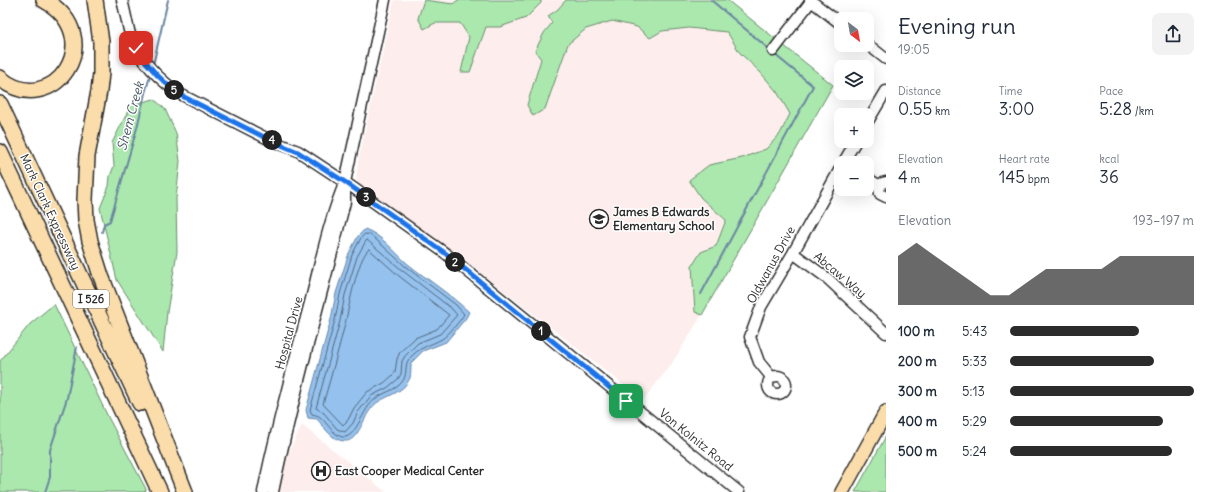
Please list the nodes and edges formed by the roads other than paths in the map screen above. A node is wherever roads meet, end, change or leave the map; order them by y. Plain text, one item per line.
1 (44, 0) edge
2 (96, 0) edge
3 (122, 0) edge
4 (385, 0) edge
5 (811, 0) edge
6 (834, 18) edge
7 (874, 50) edge
8 (773, 51) dead end
9 (886, 59) edge
10 (0, 78) edge
11 (886, 91) edge
12 (0, 104) edge
13 (874, 111) edge
14 (0, 152) edge
15 (834, 180) edge
16 (345, 182) junction
17 (883, 184) edge
18 (886, 197) edge
19 (793, 253) junction
20 (886, 333) edge
21 (772, 378) dead end
22 (886, 412) edge
23 (160, 492) edge
24 (184, 492) edge
25 (263, 492) edge
26 (273, 492) edge
27 (739, 492) edge
28 (842, 492) edge

1 - 10 highway
2 - 24 highway
3 - 16 street, Von Kolnitz Road
4 - 16 street, Hospital Drive
5 - 6 street
5 - 8 street
7 - 9 street
11 - 13 street
12 - 24 highway, Mark Clark Expressway / I 526
14 - 23 highway, Mark Clark Expressway / I 526
15 - 19 street, Oldwanus Drive
16 - 25 street, Hospital Drive
16 - 26 street, Hospital Drive
16 - 27 street, Von Kolnitz Road
17 - 18 street
19 - 20 street, Abcaw Way
19 - 21 street, Oldwanus Drive
22 - 28 main road

